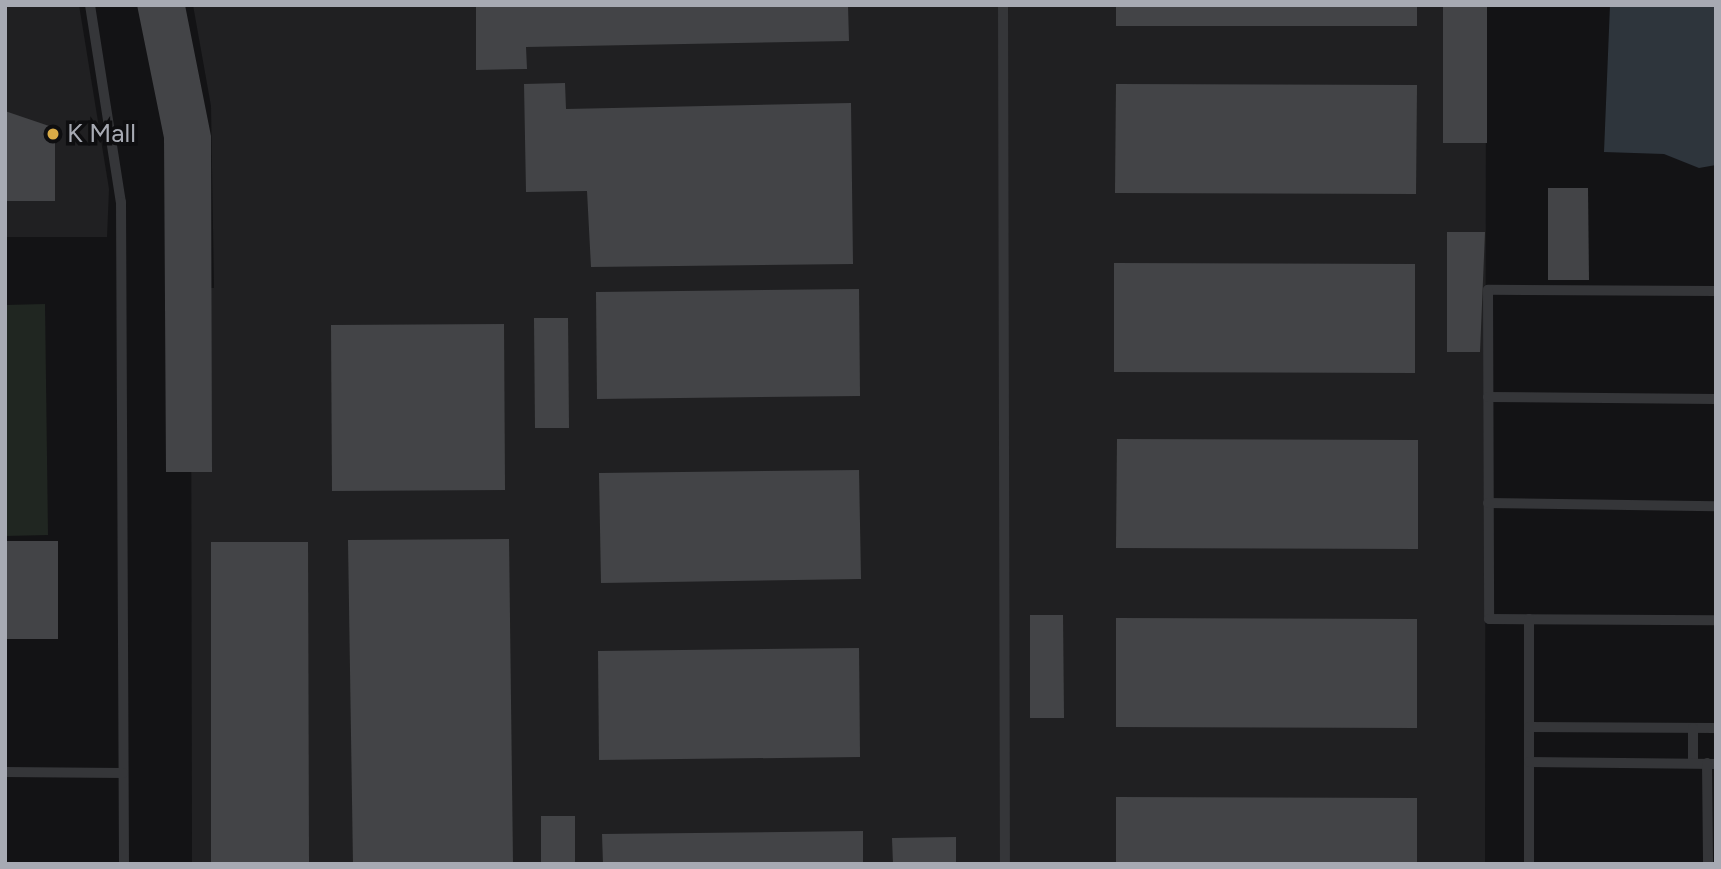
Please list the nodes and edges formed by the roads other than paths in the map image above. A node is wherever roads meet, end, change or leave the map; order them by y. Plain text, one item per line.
1 (90, 5) edge
2 (1003, 5) edge
3 (1716, 290) edge
4 (1488, 397) junction
5 (1716, 399) edge
6 (1488, 503) junction
7 (1716, 506) edge
8 (1529, 619) junction
9 (1716, 620) edge
10 (1529, 727) junction
11 (1693, 728) junction
12 (1716, 728) edge
13 (1530, 762) junction
14 (1693, 763) junction
15 (1711, 763) edge
16 (5, 772) edge
17 (123, 773) junction
18 (124, 864) edge
19 (1005, 864) edge
20 (1530, 864) edge
21 (1708, 864) edge

1 - 17 street
2 - 19 street
3 - 4 street
4 - 5 street
4 - 6 street
6 - 7 street
6 - 8 street
8 - 9 street
8 - 10 street
10 - 11 street
10 - 13 street
11 - 12 street
11 - 14 street
13 - 14 street
13 - 20 street
14 - 15 street
15 - 21 street
16 - 17 street
17 - 18 street

